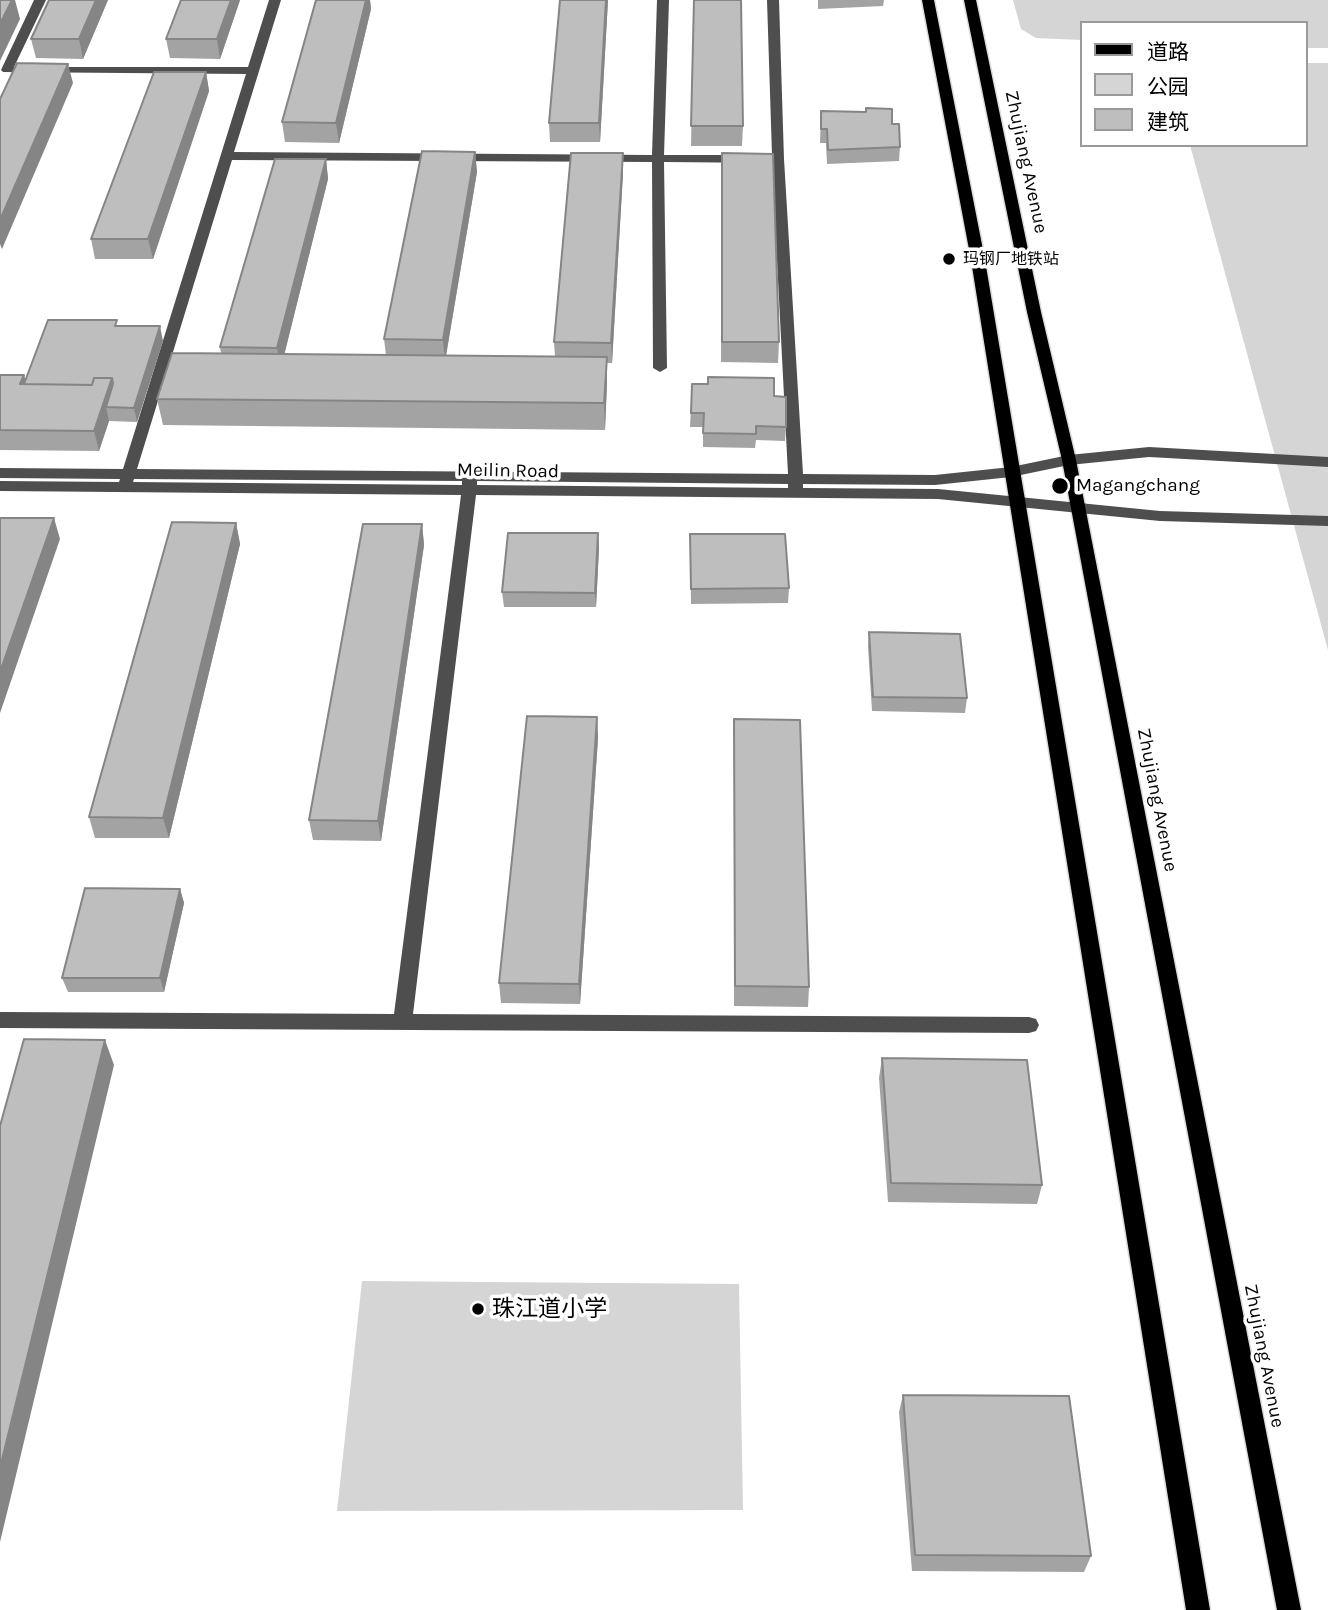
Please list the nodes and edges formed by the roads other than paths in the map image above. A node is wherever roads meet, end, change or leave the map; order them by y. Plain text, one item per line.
1 (40, 0) edge
2 (275, 0) edge
3 (663, 0) edge
4 (773, 0) edge
5 (929, 0) edge
6 (970, 0) edge
7 (251, 71) junction
8 (225, 156) junction
9 (657, 159) junction
10 (778, 159) junction
11 (660, 368) dead end
12 (1069, 460) junction
13 (1328, 462) edge
14 (1011, 472) junction
15 (0, 473) edge
16 (127, 480) junction
17 (470, 483) junction
18 (0, 486) edge
19 (796, 486) junction
20 (1015, 500) junction
21 (1078, 506) junction
22 (1328, 521) edge
23 (0, 1020) edge
24 (402, 1023) junction
25 (1029, 1026) dead end
26 (1198, 1610) edge
27 (1289, 1610) edge

1 - 7 street
2 - 7 street
3 - 9 street
4 - 10 street
5 - 14 main road
6 - 12 main road, Zhujiang Avenue
7 - 8 street
8 - 9 street
8 - 16 street
9 - 10 street
9 - 11 street
10 - 19 street
12 - 13 street, Meilin Road
12 - 14 street, Meilin Road
12 - 21 main road, Zhujiang Avenue
14 - 19 street, Meilin Road
14 - 20 main road
15 - 16 street, Meilin Road
16 - 17 street, Meilin Road
16 - 18 street, Meilin Road
17 - 19 street, Meilin Road
17 - 24 street
19 - 20 street, Meilin Road
20 - 21 street, Meilin Road
20 - 26 main road
21 - 22 street, Meilin Road
21 - 27 main road, Zhujiang Avenue
23 - 24 street
24 - 25 street

